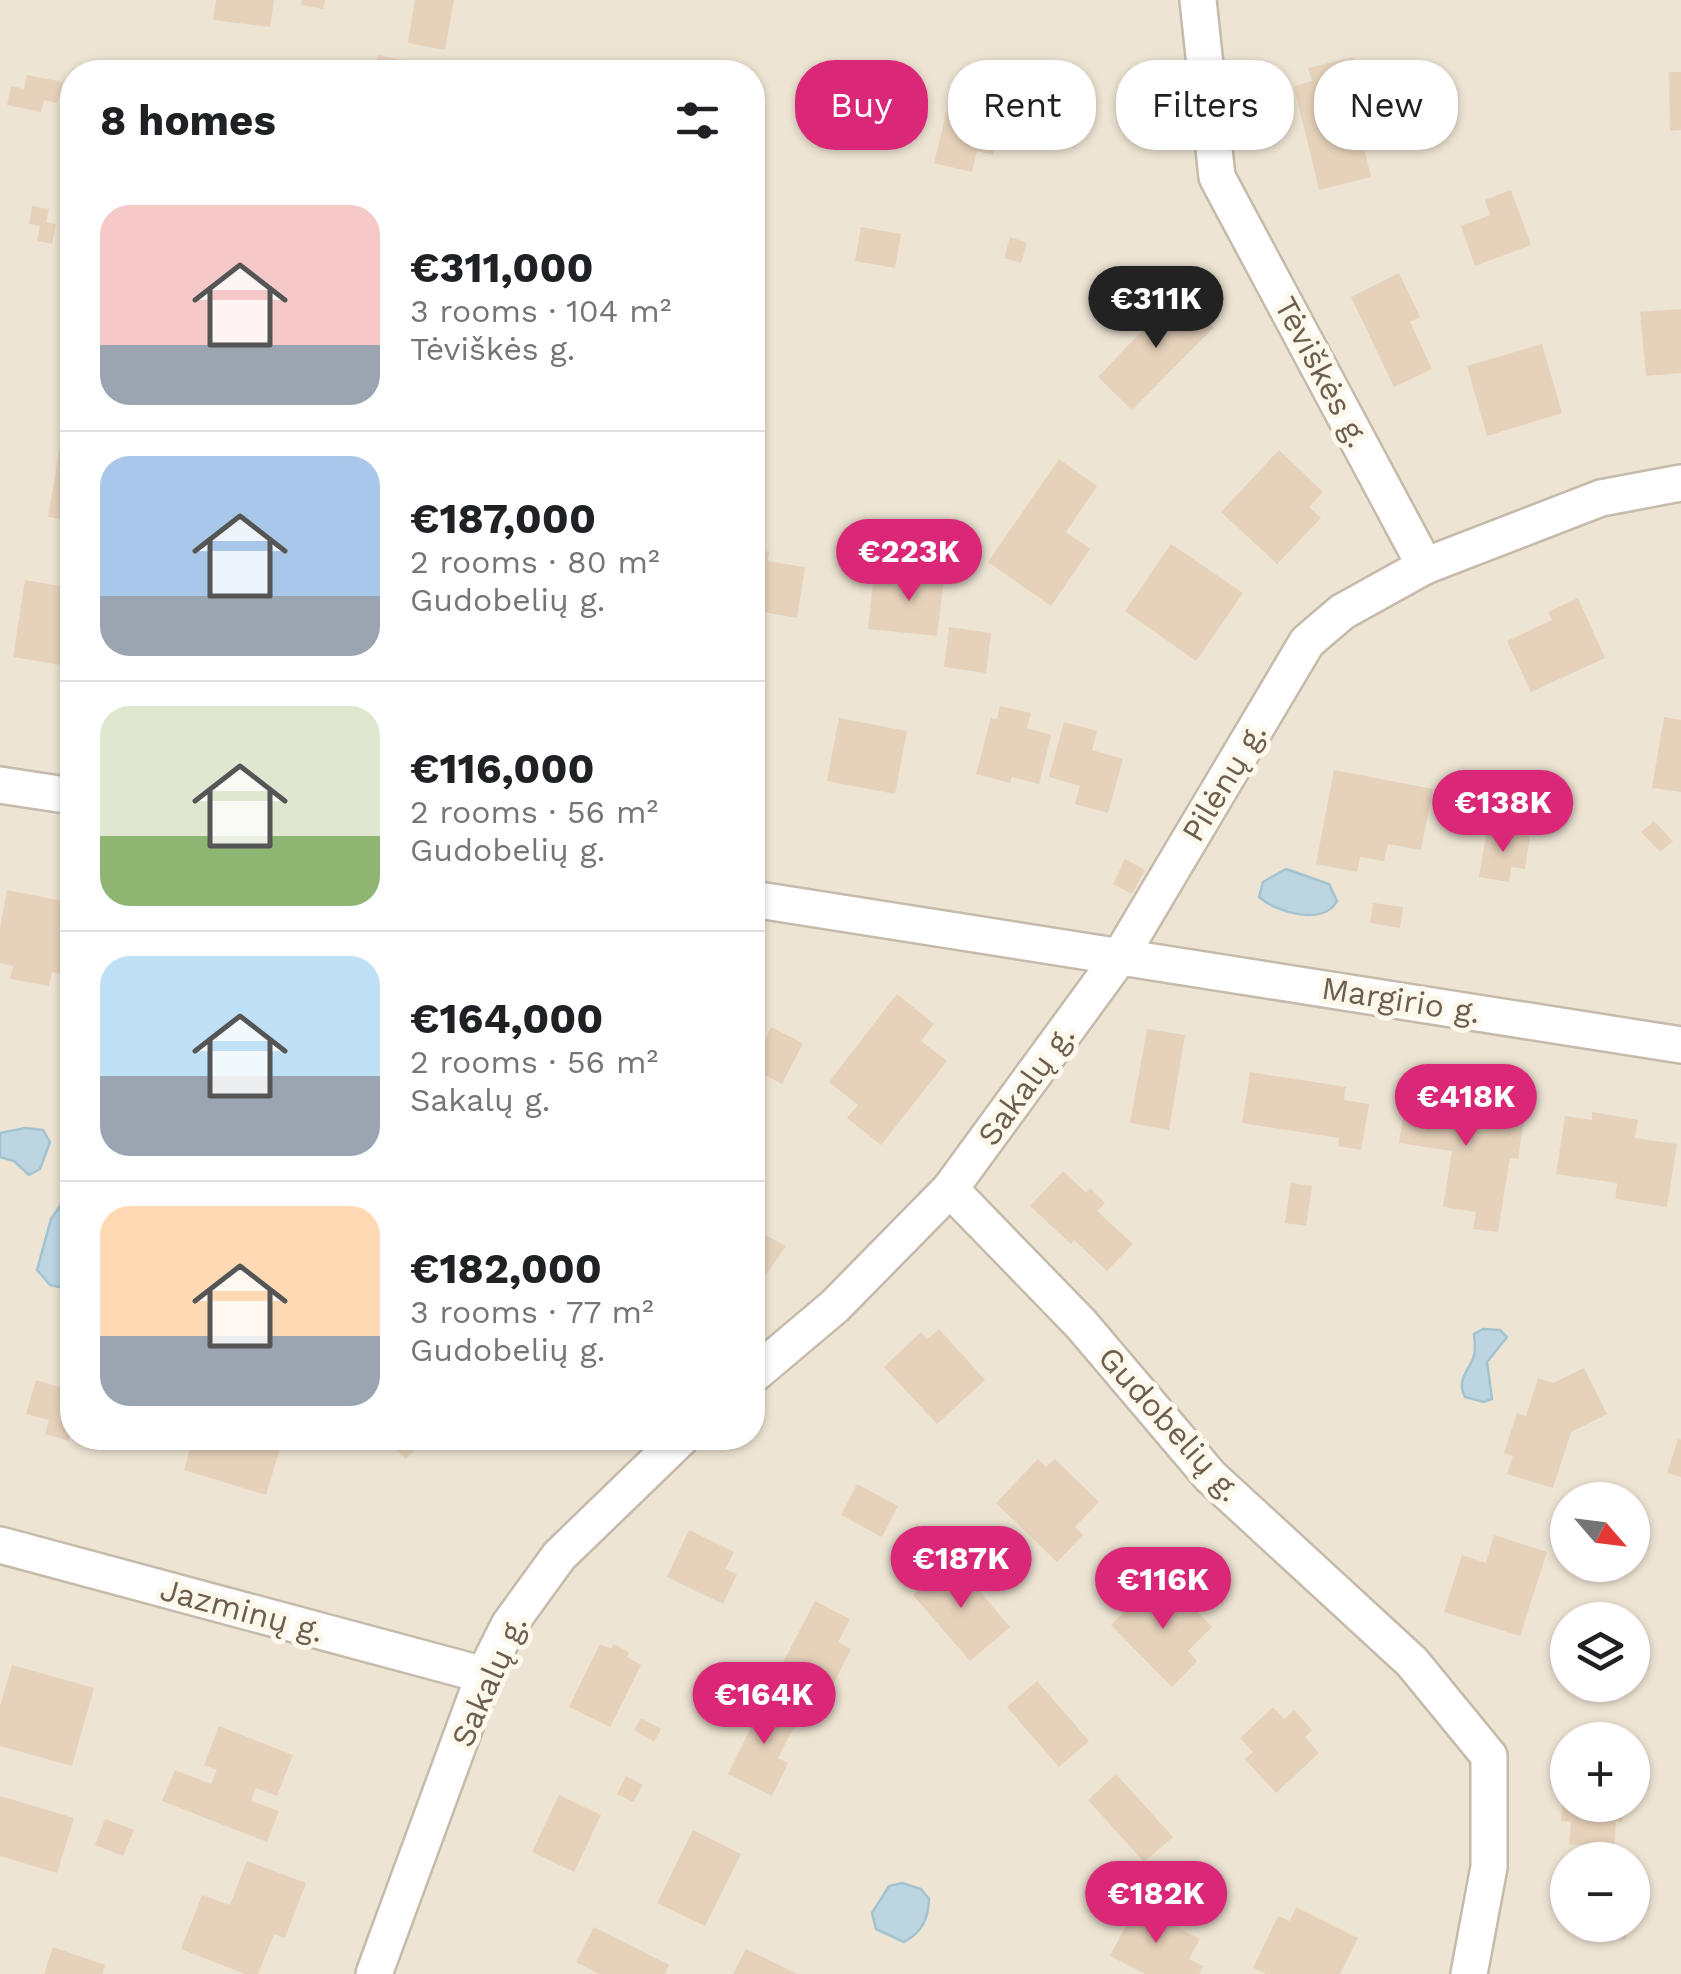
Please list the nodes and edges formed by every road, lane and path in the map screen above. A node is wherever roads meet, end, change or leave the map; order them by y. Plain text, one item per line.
1 (1198, 0) edge
2 (1681, 484) edge
3 (1425, 566) junction
4 (0, 785) edge
5 (60, 794) edge
6 (765, 902) edge
7 (1121, 956) junction
8 (1681, 1046) edge
9 (950, 1190) junction
10 (765, 1365) edge
11 (669, 1450) edge
12 (0, 1545) edge
13 (484, 1676) junction
14 (374, 1974) edge
15 (1469, 1974) edge

1 - 3 street, Tėviškės g.
2 - 3 street, Pilėnų g.
3 - 7 street, Pilėnų g.
4 - 5 street
6 - 7 street
7 - 8 street, Margirio g.
7 - 9 street, Sakalų g.
9 - 10 street, Sakalų g.
9 - 15 street, Gudobelių g.
11 - 13 street, Sakalų g.
12 - 13 street, Jazminų g.
13 - 14 street, Sakalų g.

